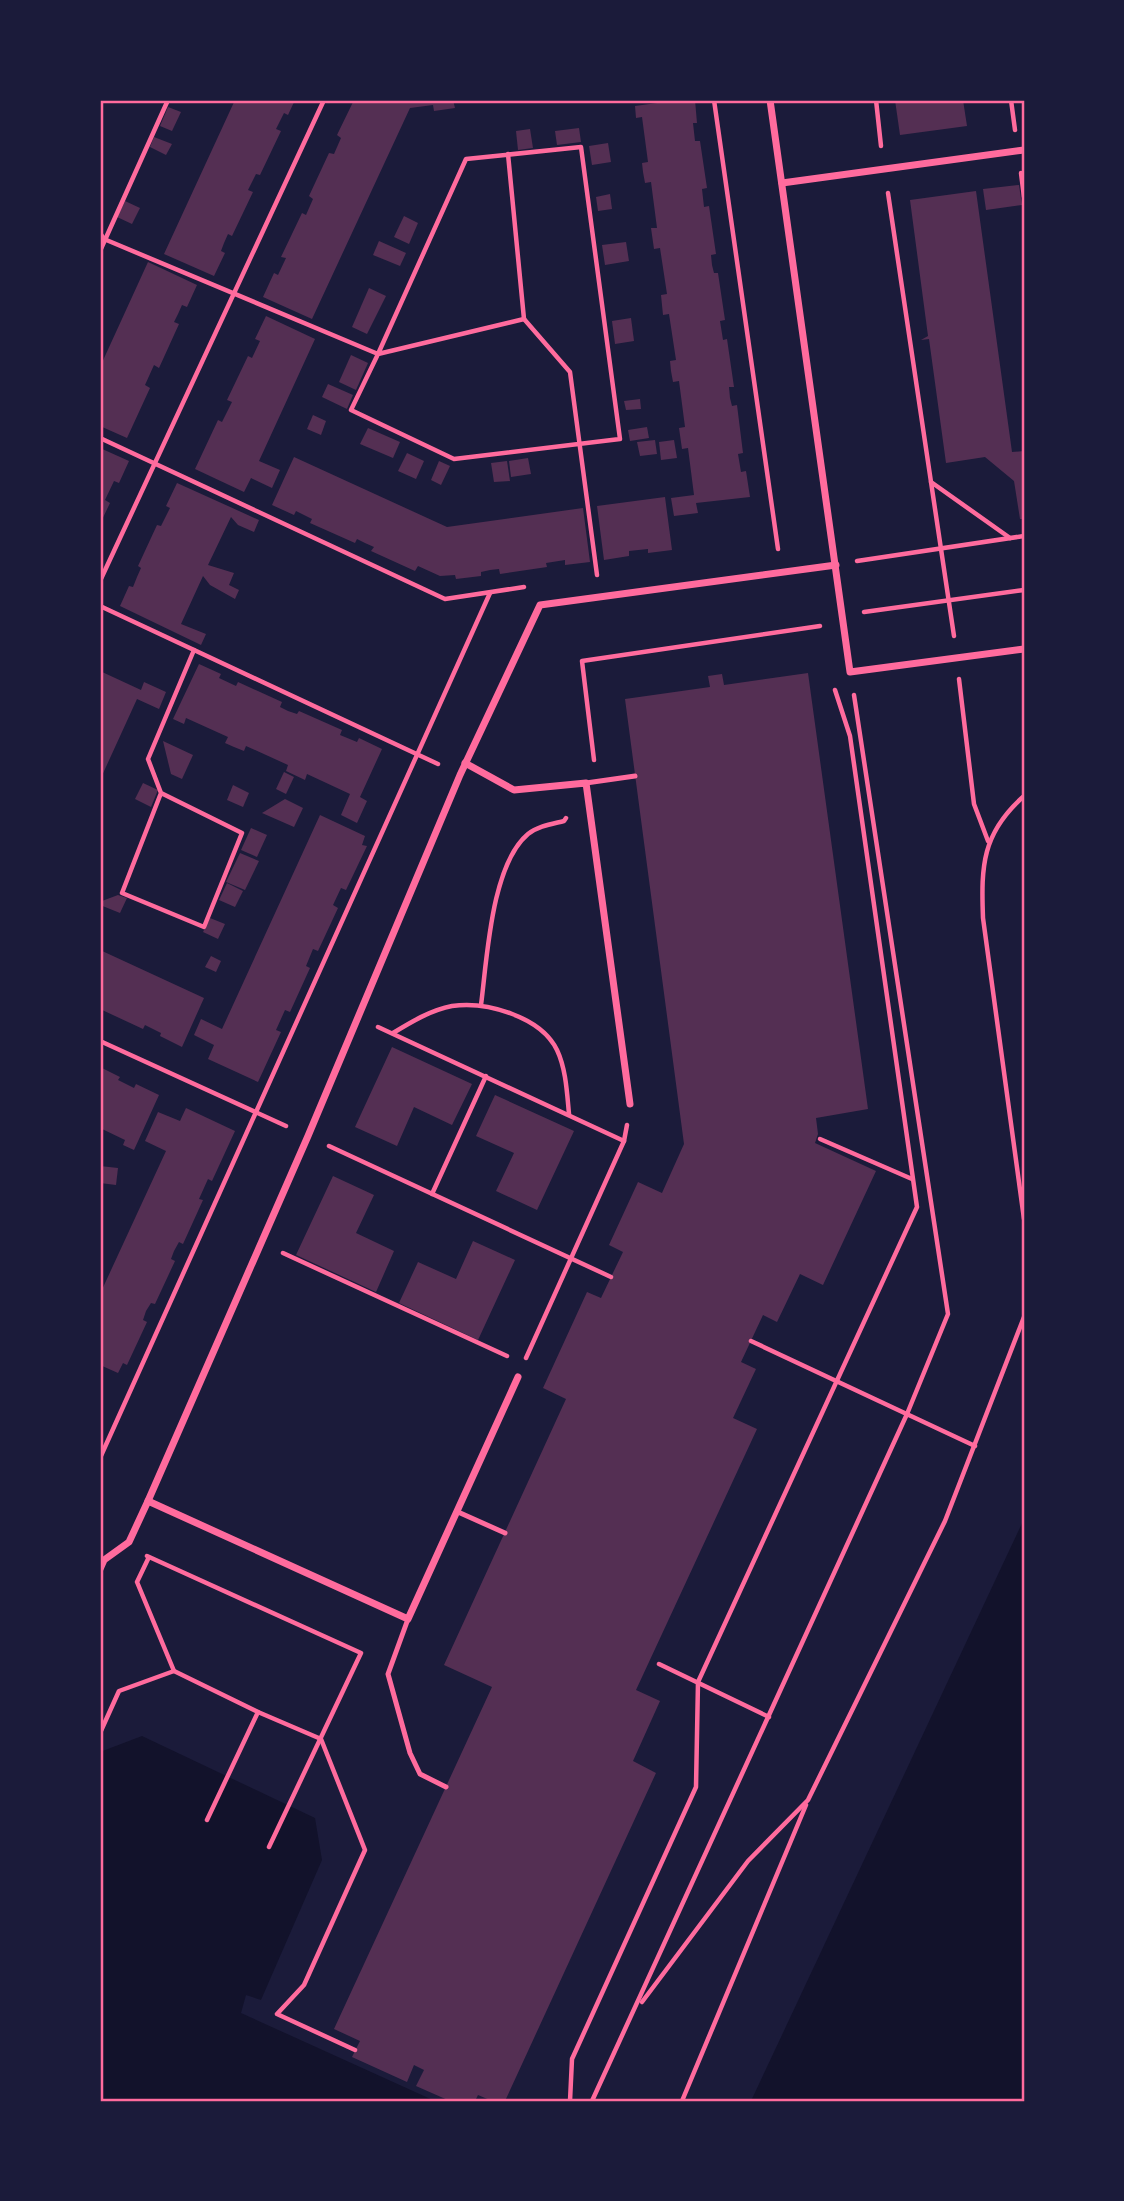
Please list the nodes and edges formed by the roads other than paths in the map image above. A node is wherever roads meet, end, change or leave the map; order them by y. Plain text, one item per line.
1 (770, 100) edge
2 (1024, 150) edge
3 (782, 183) junction
4 (836, 565) junction
5 (1024, 649) edge
6 (465, 763) junction
7 (635, 776) dead end
8 (586, 783) junction
9 (630, 1104) road end
10 (518, 1377) dead end
11 (148, 1501) junction
12 (458, 1512) junction
13 (505, 1533) dead end
14 (100, 1569) edge
15 (408, 1619) junction
16 (446, 1787) dead end

1 - 3 street
2 - 3 street
3 - 4 street
4 - 5 street
4 - 6 street
6 - 8 street
6 - 11 street
7 - 8 lane
8 - 9 street
10 - 12 street
11 - 14 street
11 - 15 street
12 - 13 lane
12 - 15 street
15 - 16 lane

